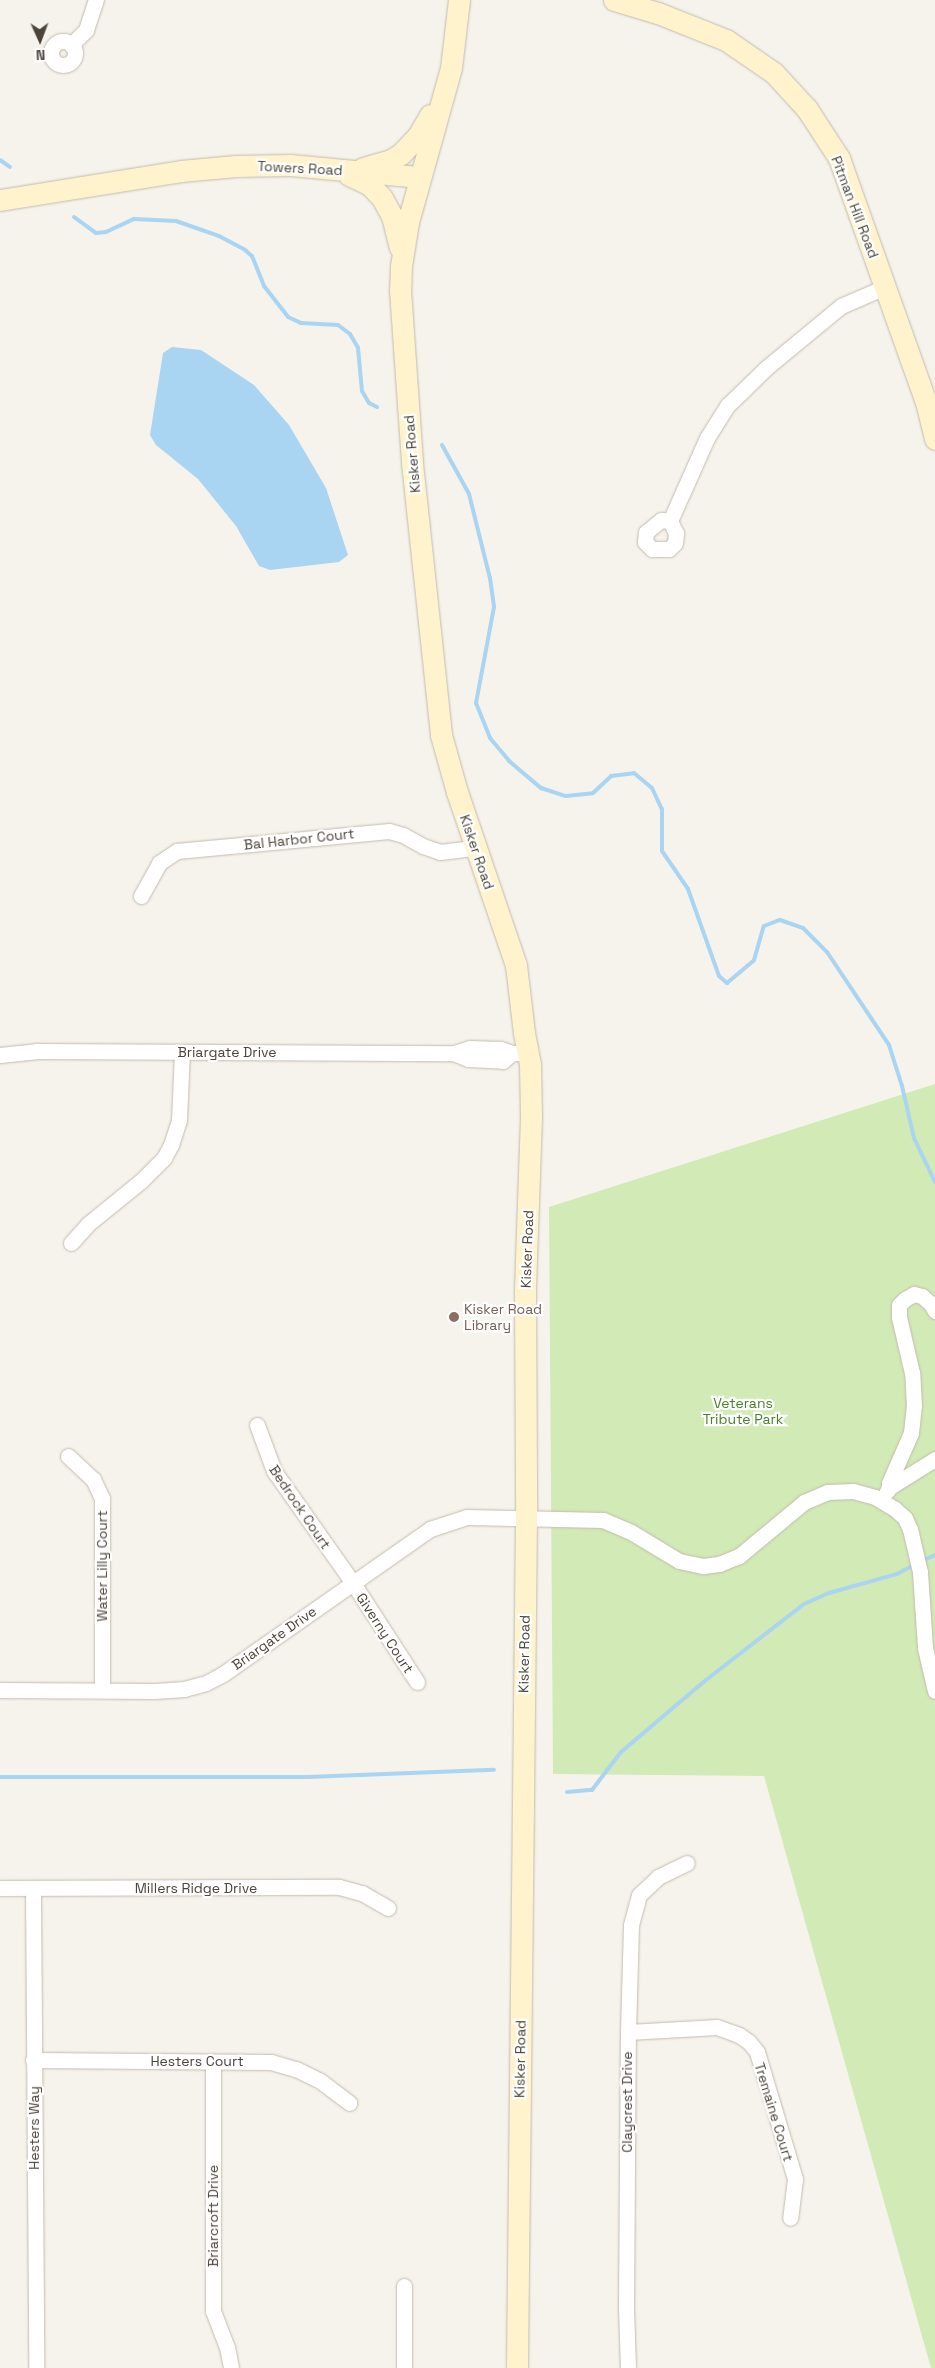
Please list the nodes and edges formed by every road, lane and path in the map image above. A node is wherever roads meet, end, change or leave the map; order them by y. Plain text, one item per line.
1 (96, 0) edge
2 (459, 0) edge
3 (614, 0) edge
4 (71, 45) dead end
5 (448, 85) junction
6 (322, 168) junction
7 (350, 171) junction
8 (420, 177) junction
9 (0, 200) edge
10 (402, 266) junction
11 (885, 287) junction
12 (935, 439) edge
13 (670, 521) dead end
14 (475, 848) junction
15 (141, 896) dead end
16 (182, 1052) junction
17 (520, 1053) junction
18 (0, 1055) edge
19 (71, 1243) dead end
20 (935, 1311) edge
21 (257, 1425) dead end
22 (68, 1456) dead end
23 (935, 1459) edge
24 (890, 1487) junction
25 (880, 1501) junction
26 (526, 1519) junction
27 (353, 1583) junction
28 (417, 1682) dead end
29 (102, 1689) junction
30 (0, 1690) edge
31 (935, 1691) edge
32 (688, 1864) dead end
33 (0, 1888) edge
34 (33, 1888) junction
35 (388, 1908) dead end
36 (628, 2032) junction
37 (33, 2060) junction
38 (213, 2062) junction
39 (349, 2104) dead end
40 (790, 2218) dead end
41 (404, 2286) dead end
42 (36, 2368) edge
43 (231, 2368) edge
44 (404, 2368) edge
45 (517, 2368) edge
46 (628, 2368) edge

1 - 4 street
2 - 5 main road
3 - 11 main road, Pitman Hill Road
5 - 7 main road
5 - 8 main road
6 - 7 main road, Towers Road
6 - 9 main road, Towers Road
6 - 10 main road
7 - 8 main road, Towers Road
8 - 10 main road, Kisker Road
10 - 14 main road, Kisker Road
11 - 12 main road, Pitman Hill Road
11 - 13 street
14 - 15 street, Bal Harbor Court
14 - 17 main road, Kisker Road
16 - 17 street, Briargate Drive
16 - 18 street, Briargate Drive
16 - 19 street
17 - 26 main road, Kisker Road
20 - 24 street
21 - 27 street, Bedrock Court
22 - 29 street, Water Lilly Court
23 - 24 street
24 - 25 street
25 - 26 street, Briargate Drive
25 - 31 street, Briargate Drive
26 - 27 street, Briargate Drive
26 - 45 main road, Kisker Road
27 - 28 street, Giverny Court
27 - 29 street, Briargate Drive
29 - 30 street, Briargate Drive
32 - 36 street, Claycrest Drive
33 - 34 street, Millers Ridge Drive
34 - 35 street, Millers Ridge Drive
34 - 37 street, Hesters Way
36 - 40 street, Tremaine Court
36 - 46 street, Claycrest Drive
37 - 38 street, Hesters Court
37 - 42 street, Hesters Way
38 - 39 street, Hesters Court
38 - 43 street, Briarcroft Drive
41 - 44 street

